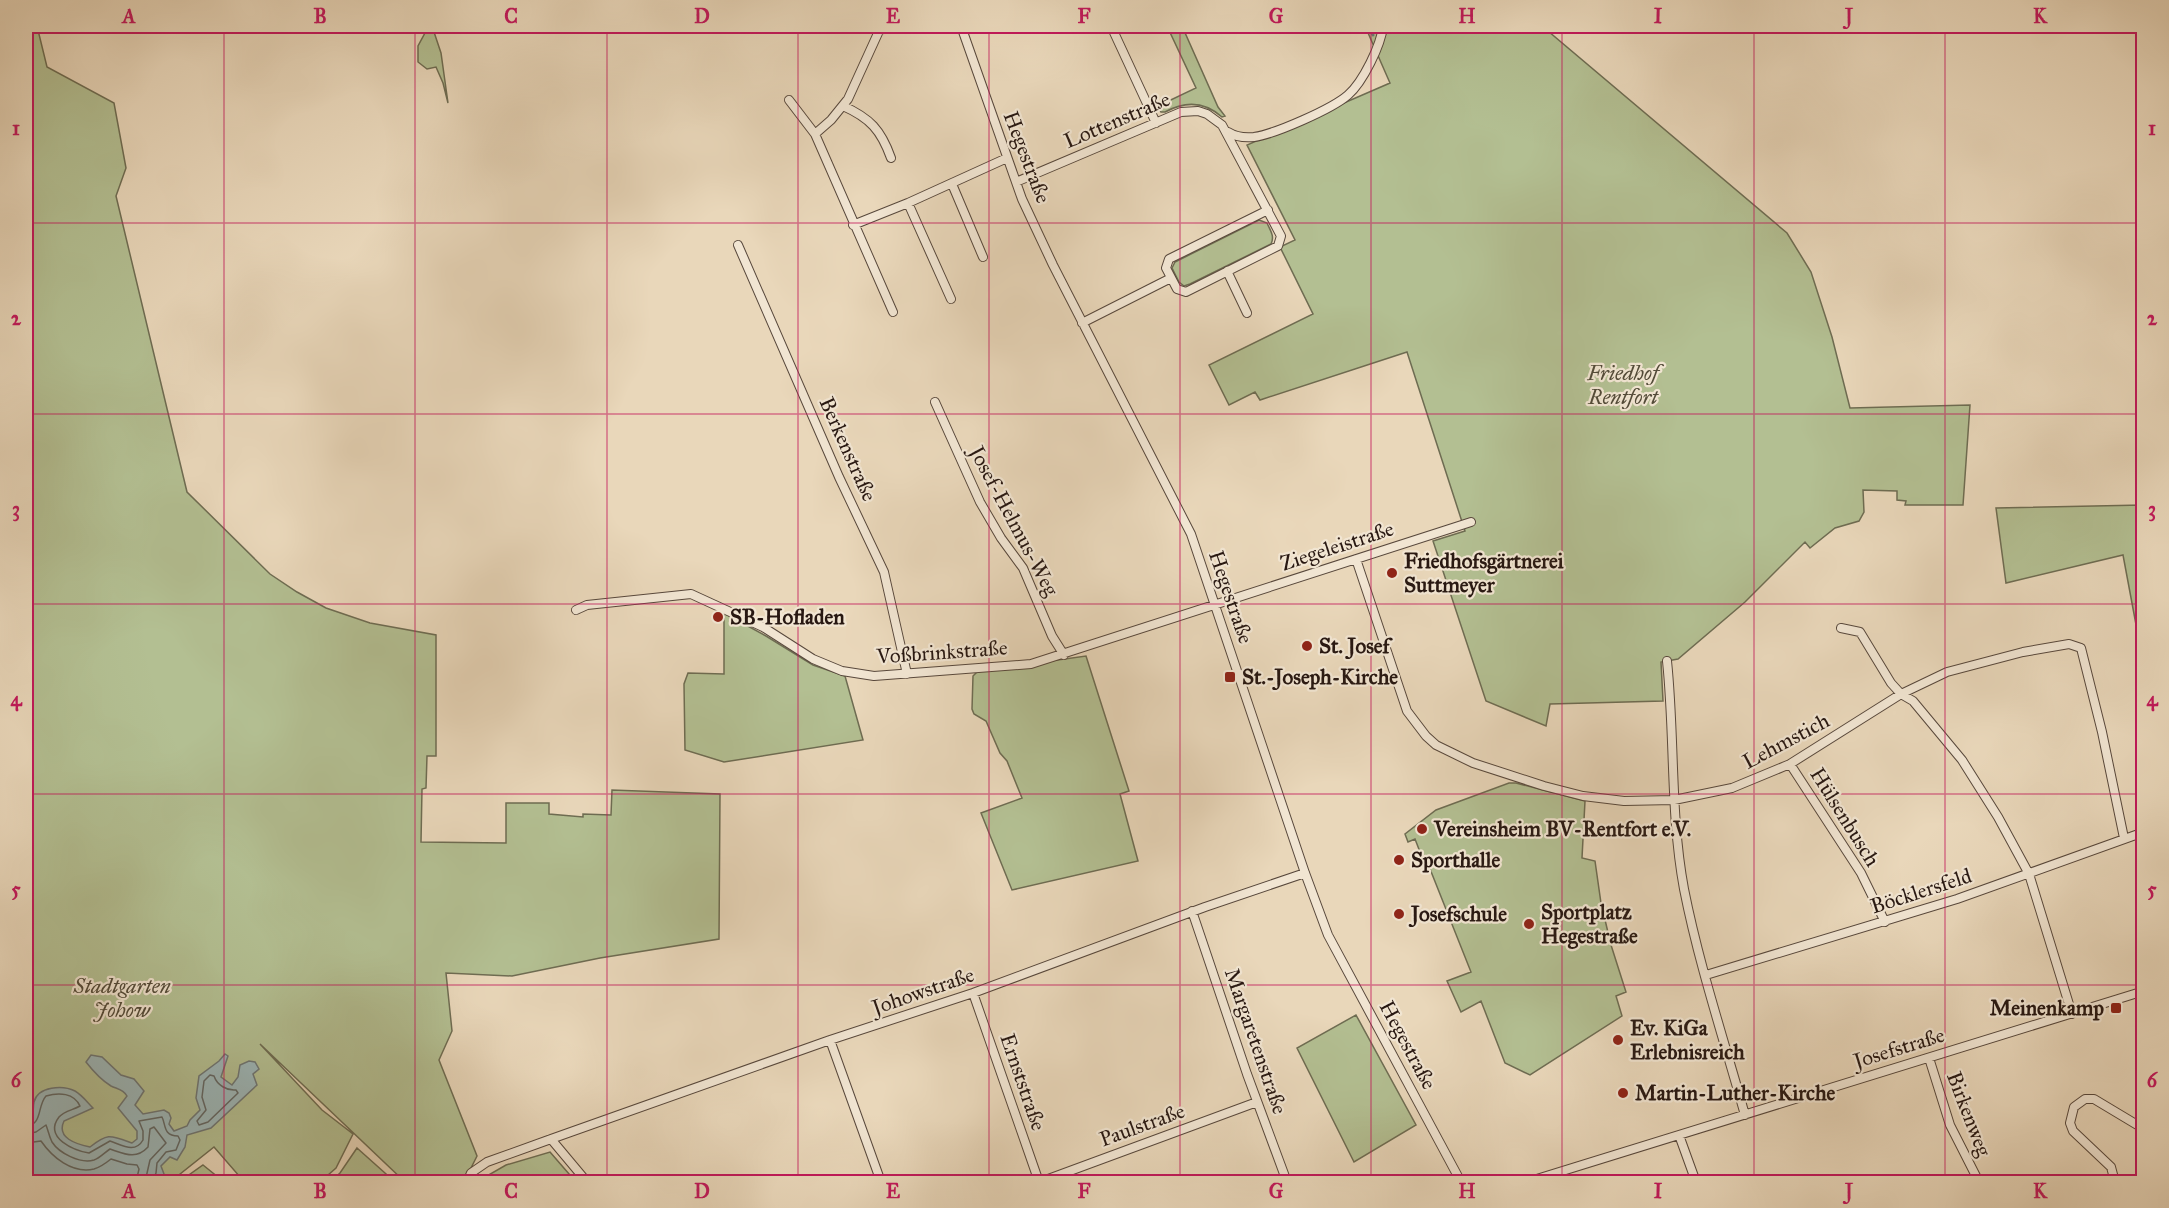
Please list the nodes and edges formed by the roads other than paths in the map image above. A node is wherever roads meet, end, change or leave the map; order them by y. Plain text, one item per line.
1 (888, 26) edge
2 (961, 26) edge
3 (1111, 26) edge
4 (1383, 26) edge
5 (789, 100) dead end
6 (843, 106) junction
7 (1156, 123) junction
8 (1228, 132) junction
9 (815, 134) junction
10 (891, 158) dead end
11 (1007, 158) junction
12 (952, 183) junction
13 (1016, 183) junction
14 (908, 203) junction
15 (1268, 210) junction
16 (853, 225) junction
17 (738, 245) dead end
18 (983, 257) dead end
19 (1227, 271) junction
20 (1171, 278) junction
21 (951, 299) dead end
22 (892, 312) dead end
23 (1248, 313) dead end
24 (1082, 323) junction
25 (935, 402) dead end
26 (1471, 522) dead end
27 (1356, 559) junction
28 (1215, 605) junction
29 (576, 610) dead end
30 (1842, 628) dead end
31 (1064, 655) junction
32 (1666, 661) dead end
33 (907, 674) junction
34 (1901, 694) junction
35 (1790, 764) junction
36 (1674, 800) junction
37 (2144, 832) edge
38 (2124, 838) junction
39 (1305, 873) junction
40 (2029, 874) junction
41 (1192, 912) junction
42 (1885, 922) junction
43 (1706, 975) junction
44 (2144, 991) edge
45 (973, 993) junction
46 (2072, 1014) junction
47 (830, 1040) junction
48 (1929, 1058) junction
49 (1257, 1102) junction
50 (1745, 1115) junction
51 (2144, 1129) edge
52 (1679, 1135) junction
53 (551, 1139) junction
54 (467, 1182) edge
55 (586, 1182) edge
56 (881, 1182) edge
57 (1040, 1182) edge
58 (1287, 1182) edge
59 (1461, 1182) edge
60 (1527, 1182) edge
61 (1696, 1182) edge
62 (1979, 1182) edge
63 (2115, 1182) edge

1 - 6 street
2 - 11 street, Hegestraße
3 - 7 street
4 - 8 street, Lottenstraße
5 - 9 street
6 - 9 street
6 - 10 street
7 - 8 street, Lottenstraße
7 - 13 street, Lottenstraße
8 - 15 street, Lottenstraße
9 - 16 street
11 - 12 street
11 - 13 street, Hegestraße
12 - 14 street
12 - 18 street
13 - 24 street, Hegestraße
14 - 16 street
14 - 21 street
15 - 19 street, Lottenstraße
15 - 20 street
16 - 22 street
17 - 33 street, Berkenstraße
19 - 20 street, Lottenstraße
19 - 23 street
20 - 24 street
24 - 28 street, Hegestraße
25 - 31 street, Josef-Helmus-Weg
26 - 27 street, Ziegeleistraße
27 - 28 street, Ziegeleistraße
27 - 36 street, Lehmstich
28 - 31 street, Voßbrinkstraße
28 - 39 street, Hegestraße
29 - 33 street, Voßbrinkstraße
30 - 34 street
31 - 33 street, Voßbrinkstraße
32 - 36 street
34 - 35 street, Lehmstich
34 - 38 street, Lehmstich
34 - 40 street
35 - 36 street, Lehmstich
35 - 42 street, Hülsenbusch
36 - 43 street
37 - 38 street, Böcklersfeld
38 - 40 street, Böcklersfeld
39 - 41 street, Johowstraße
39 - 59 street, Hegestraße
40 - 42 street, Böcklersfeld
40 - 46 street
41 - 45 street, Johowstraße
41 - 49 street, Margaretenstraße
42 - 43 street, Böcklersfeld
43 - 50 street
44 - 46 street, Josefstraße
45 - 47 street, Johowstraße
45 - 57 street, Ernststraße
46 - 48 street, Josefstraße
47 - 53 street, Johowstraße
47 - 56 street
48 - 50 street, Josefstraße
48 - 62 street, Birkenweg
49 - 57 street, Paulstraße
49 - 58 street, Margaretenstraße
50 - 52 street, Josefstraße
51 - 63 street
52 - 60 street, Josefstraße
52 - 61 street
53 - 54 street, Johowstraße
53 - 55 street

